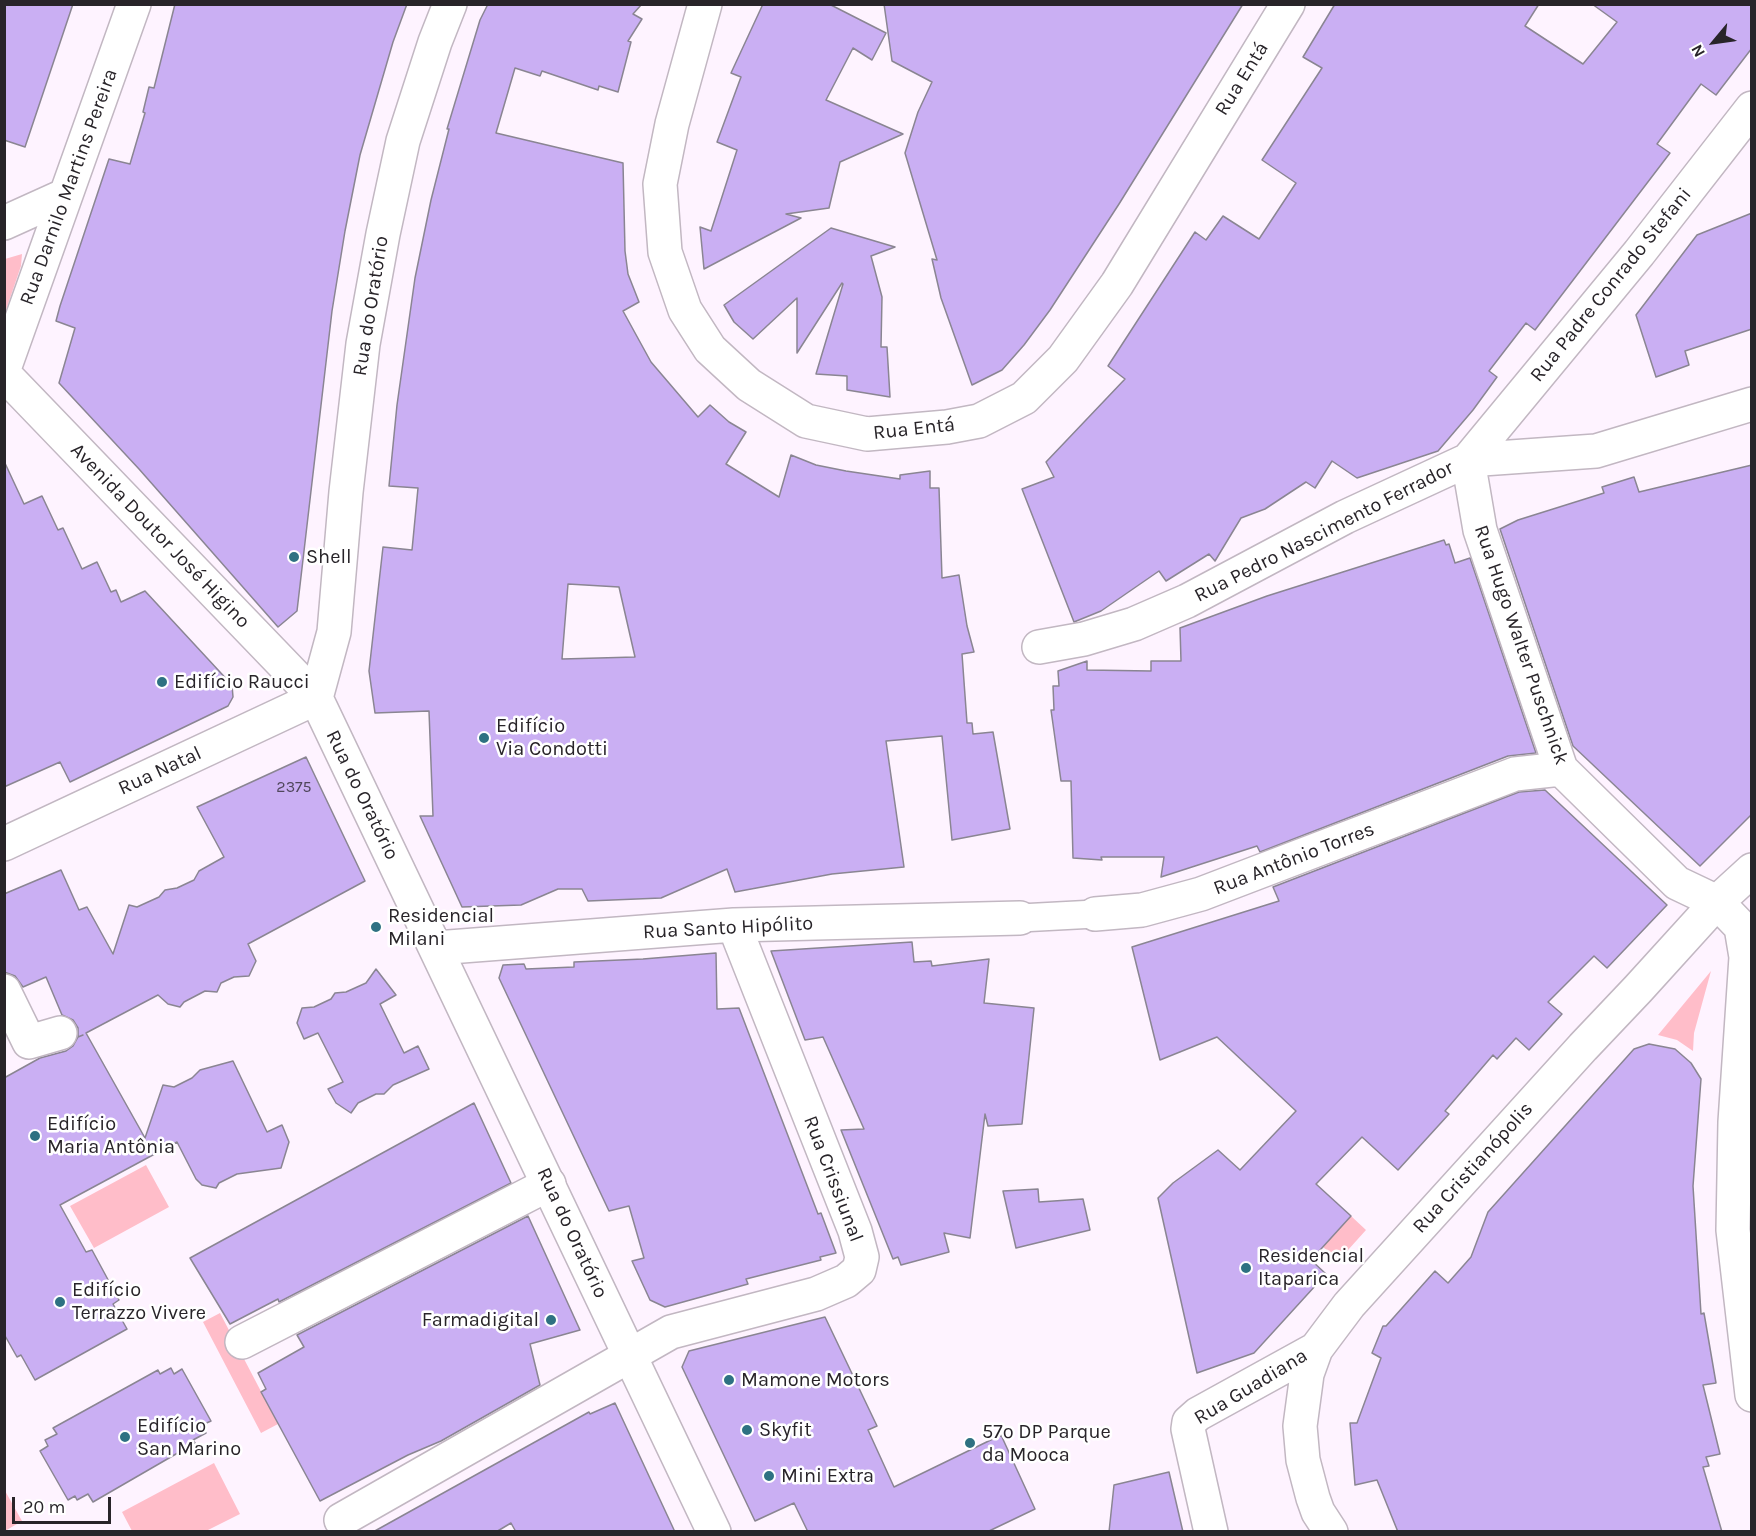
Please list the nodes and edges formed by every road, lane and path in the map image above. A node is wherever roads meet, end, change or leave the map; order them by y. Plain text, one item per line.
1 (134, 4) edge
2 (450, 4) edge
3 (705, 4) edge
4 (1287, 5) edge
5 (1752, 108) edge
6 (66, 195) junction
7 (4, 223) edge
8 (4, 369) edge
9 (4, 374) edge
10 (1752, 404) edge
11 (1468, 460) junction
12 (1039, 647) dead end
13 (316, 698) junction
14 (1561, 769) junction
15 (4, 844) edge
16 (1752, 870) edge
17 (1717, 902) junction
18 (1095, 914) joint
19 (1020, 918) joint
20 (734, 925) junction
21 (436, 948) junction
22 (4, 991) edge
23 (60, 1033) dead end
24 (549, 1184) junction
25 (242, 1342) dead end
26 (1316, 1349) junction
27 (629, 1356) junction
28 (1752, 1395) edge
29 (341, 1520) dead end
30 (1325, 1522) edge
31 (714, 1532) edge
32 (1211, 1532) edge

1 - 6 street, Rua Darnilo Martins Pereira
2 - 13 street, Rua do Oratório
3 - 4 street, Rua Entá
5 - 11 street, Rua Padre Conrado Stefani
6 - 7 street
6 - 8 street, Rua Darnilo Martins Pereira
9 - 13 street, Avenida Doutor José Higino
10 - 11 street, Rua Pedro Nascimento Ferrador
11 - 12 street, Rua Pedro Nascimento Ferrador
11 - 14 street, Rua Hugo Walter Puschnick
13 - 15 street, Rua Natal
13 - 21 street, Rua do Oratório
14 - 17 street, Rua Hugo Walter Puschnick
14 - 18 street, Rua Antônio Torres
16 - 17 street, Rua Cristianópolis
17 - 26 street, Rua Cristianópolis
17 - 28 street
18 - 19 street, Rua Antônio Torres
19 - 20 street, Rua Santo Hipólito
20 - 21 street, Rua Santo Hipólito
20 - 27 street, Rua Crissiunal
21 - 24 street, Rua do Oratório
22 - 23 street
24 - 25 street
24 - 27 street, Rua do Oratório
26 - 30 street, Rua Cristianópolis
26 - 32 street, Rua Guadiana
27 - 29 street
27 - 31 street, Rua do Oratório

